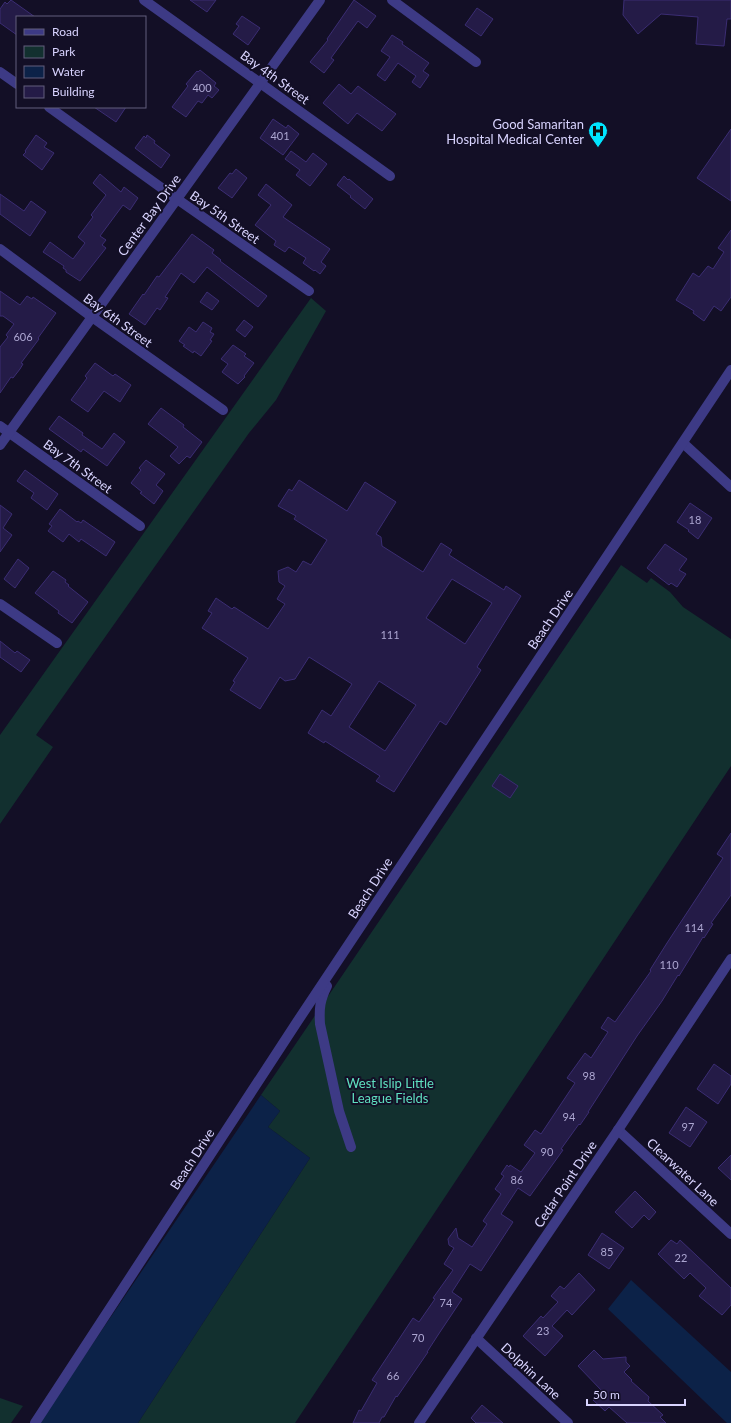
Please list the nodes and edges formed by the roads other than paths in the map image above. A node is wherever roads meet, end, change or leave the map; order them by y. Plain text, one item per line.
1 (144, 0) edge
2 (320, 0) edge
3 (392, 0) edge
4 (476, 62) dead end
5 (0, 72) edge
6 (16, 83) edge
7 (260, 83) junction
8 (50, 108) edge
9 (390, 176) dead end
10 (177, 199) junction
11 (0, 249) edge
12 (309, 291) dead end
13 (92, 317) junction
14 (731, 370) edge
15 (222, 410) dead end
16 (0, 426) edge
17 (9, 432) junction
18 (683, 443) junction
19 (0, 445) edge
20 (731, 488) edge
21 (140, 526) dead end
22 (0, 604) edge
23 (57, 643) dead end
24 (344, 952) junction
25 (731, 959) edge
26 (618, 1130) junction
27 (351, 1147) dead end
28 (731, 1234) edge
29 (476, 1338) junction
30 (35, 1423) edge
31 (419, 1423) edge
32 (568, 1423) edge

1 - 7 street, Bay 4th Street
2 - 7 street, Center Bay Drive
3 - 4 street
5 - 6 street
7 - 9 street, Bay 4th Street
7 - 10 street, Center Bay Drive
8 - 10 street, Bay 5th Street
10 - 12 street, Bay 5th Street
10 - 13 street, Center Bay Drive
11 - 13 street, Bay 6th Street
13 - 15 street, Bay 6th Street
13 - 17 street, Center Bay Drive
14 - 18 street, Beach Drive
16 - 17 street, Bay 7th Street
17 - 19 street, Center Bay Drive
17 - 21 street, Bay 7th Street
18 - 20 street
18 - 24 street, Beach Drive
22 - 23 street
24 - 27 street
24 - 30 street, Beach Drive
25 - 26 street, Cedar Point Drive
26 - 28 street, Clearwater Lane
26 - 29 street, Cedar Point Drive
29 - 31 street, Cedar Point Drive
29 - 32 street, Dolphin Lane

